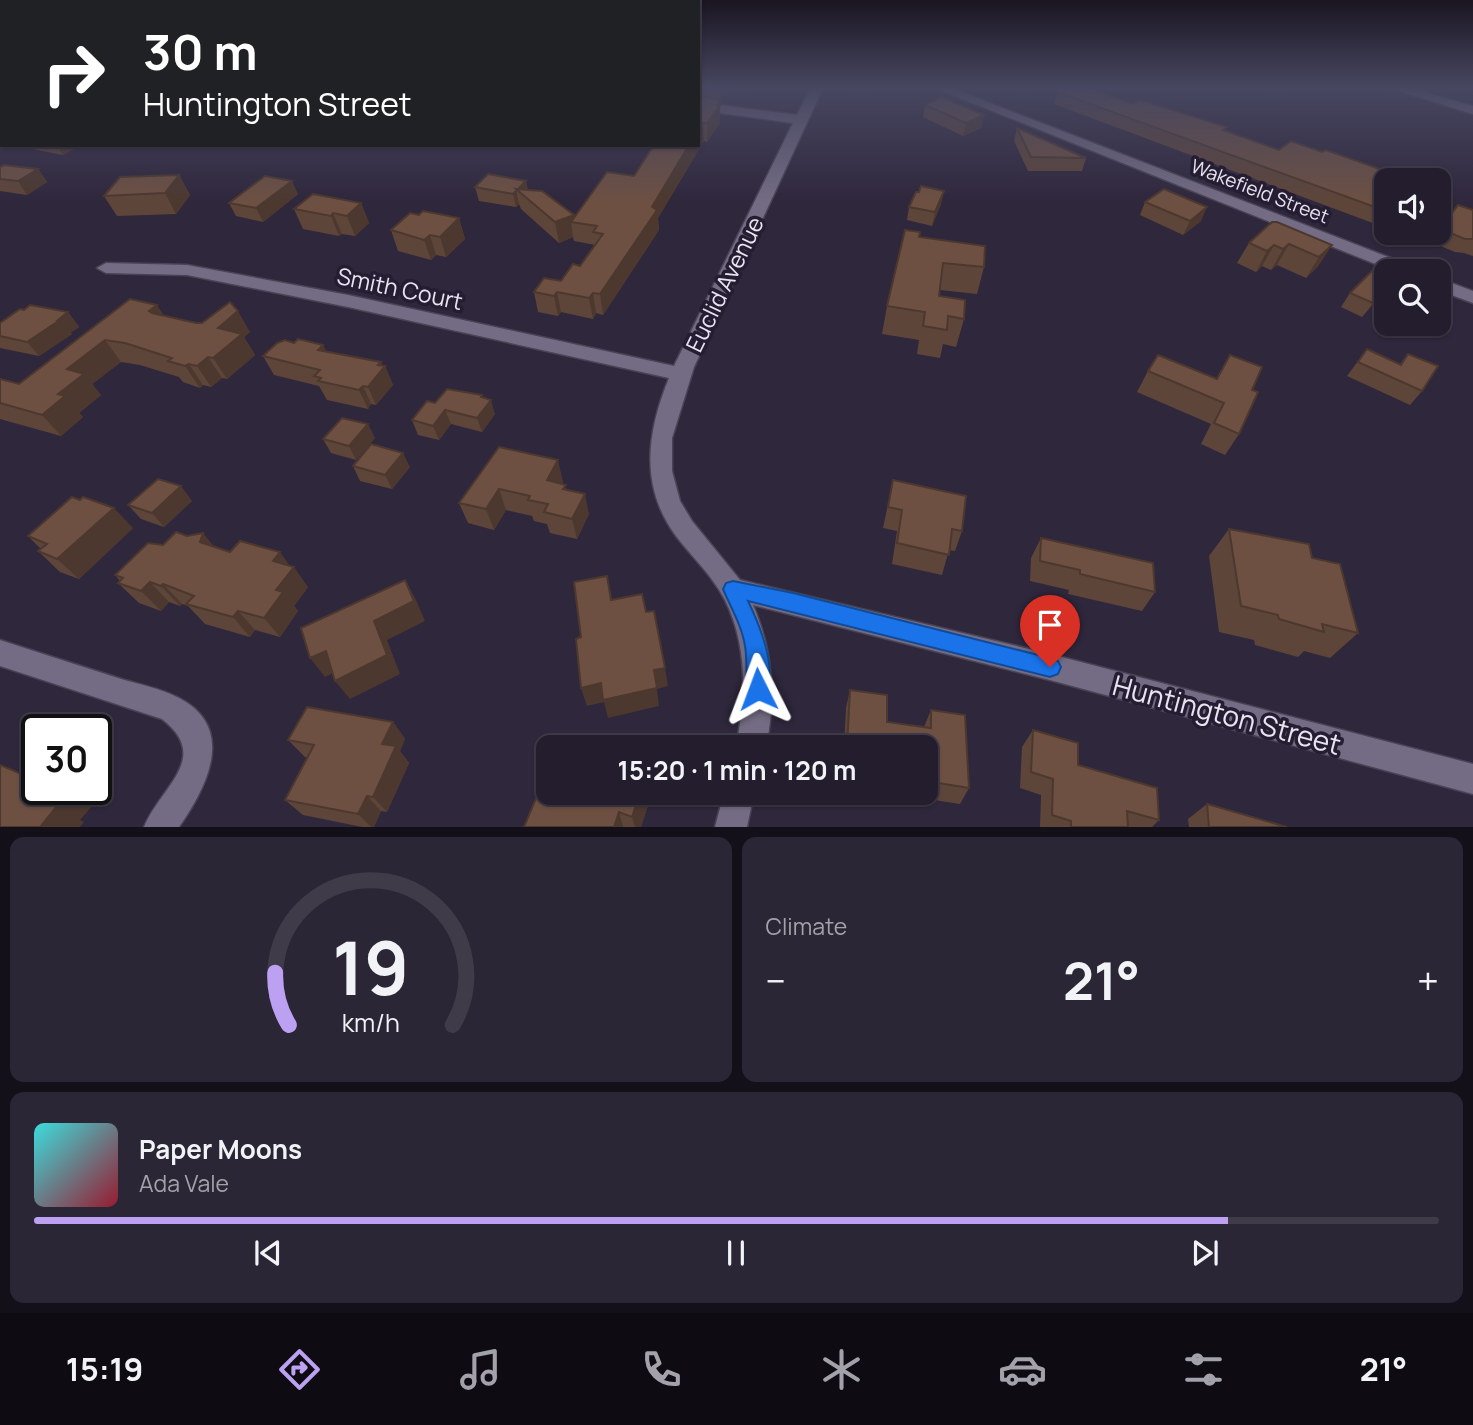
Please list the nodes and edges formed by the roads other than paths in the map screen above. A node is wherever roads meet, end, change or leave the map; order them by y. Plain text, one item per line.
1 (798, 127) edge
2 (1039, 127) edge
3 (1377, 259) edge
4 (106, 268) dead end
5 (1451, 288) edge
6 (1473, 297) edge
7 (682, 373) junction
8 (733, 589) junction
9 (0, 653) edge
10 (752, 735) edge
11 (1473, 779) edge
12 (736, 805) edge
13 (160, 827) edge
14 (731, 827) edge

1 - 7 street, Euclid Avenue
2 - 3 street, Wakefield Street
4 - 7 street, Smith Court
5 - 6 street
7 - 8 street, Euclid Avenue
8 - 10 street
8 - 11 street, Huntington Street
9 - 13 street
12 - 14 street

